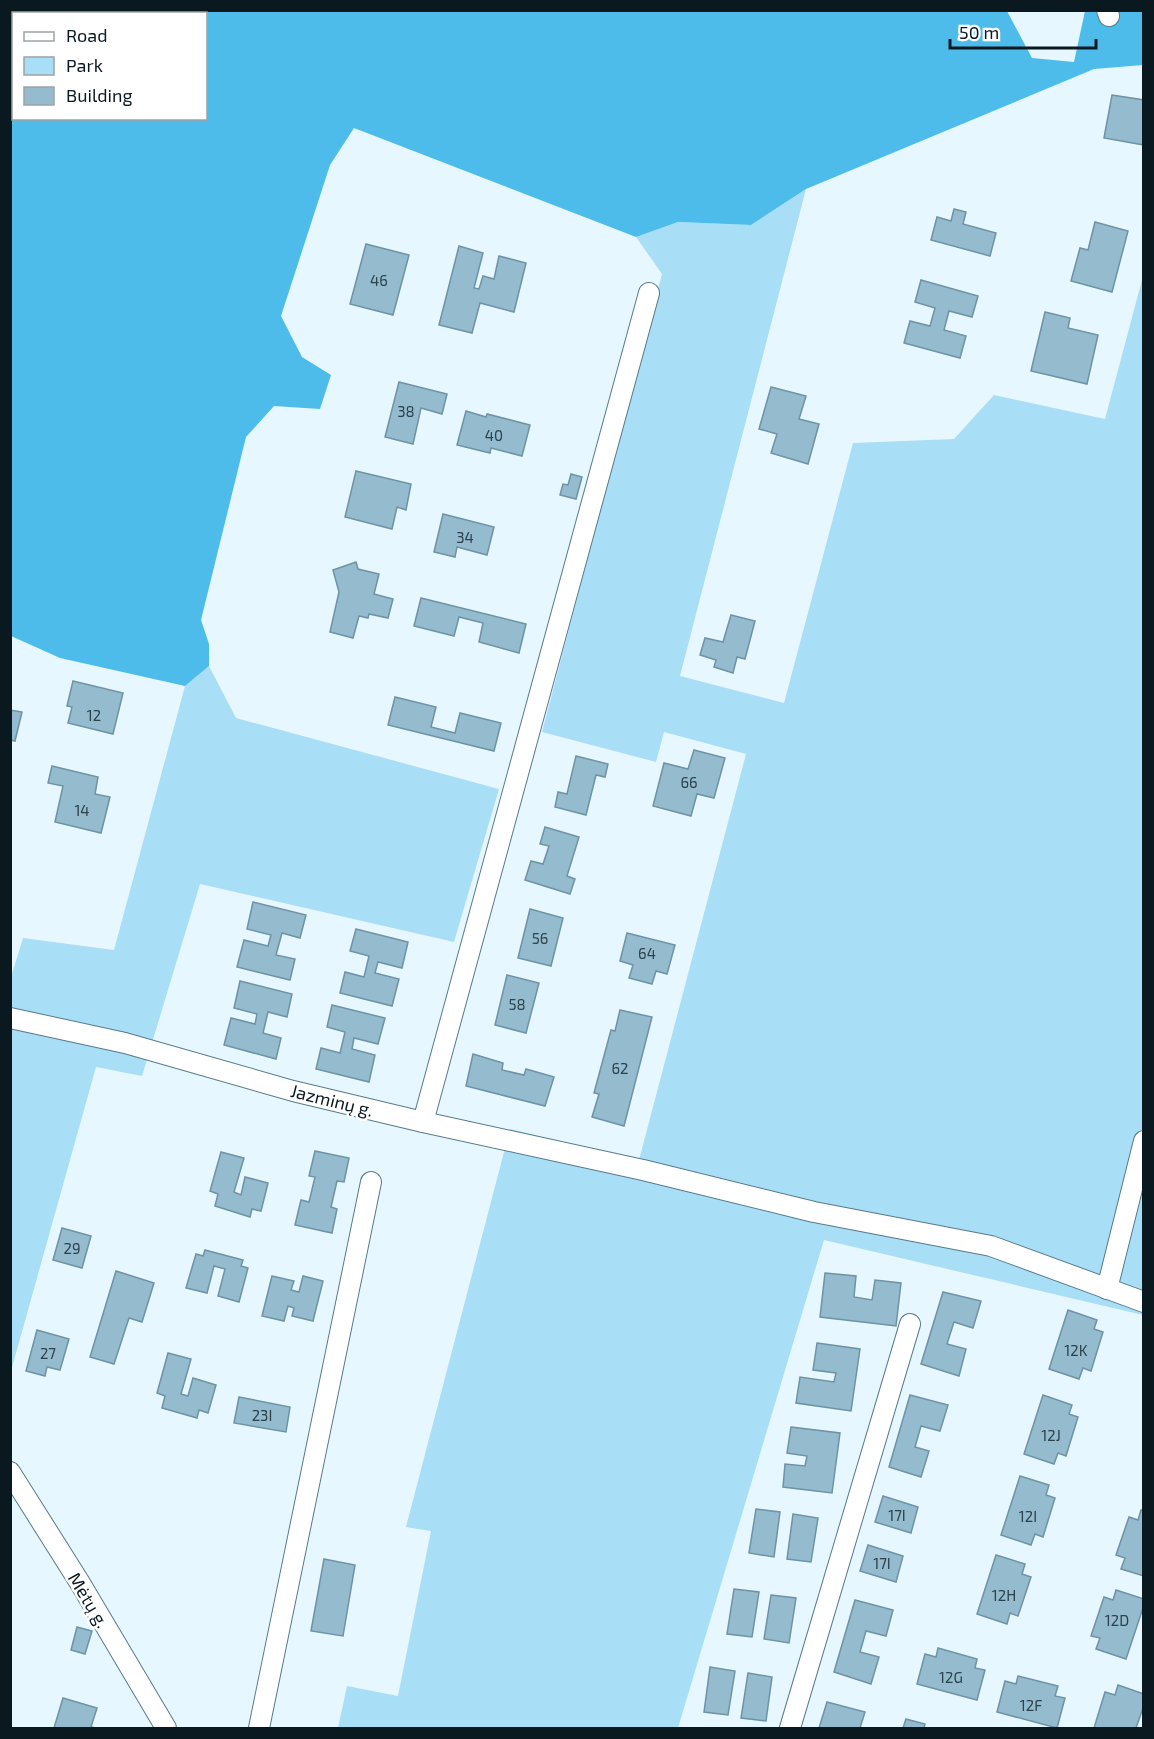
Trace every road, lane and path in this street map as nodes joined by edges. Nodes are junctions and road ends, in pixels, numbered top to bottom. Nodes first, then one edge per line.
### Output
1 (649, 293) dead end
2 (10, 1018) edge
3 (423, 1122) junction
4 (1143, 1141) edge
5 (371, 1182) dead end
6 (1107, 1289) junction
7 (1143, 1302) edge
8 (910, 1324) dead end
9 (10, 1472) edge
10 (166, 1728) edge
11 (259, 1728) edge
12 (790, 1728) edge

1 - 3 street
2 - 3 street, Jazminų g.
3 - 6 street, Jazminų g.
4 - 6 street
5 - 11 street
6 - 7 street, Jazminų g.
8 - 12 street
9 - 10 street, Mėtų g.

